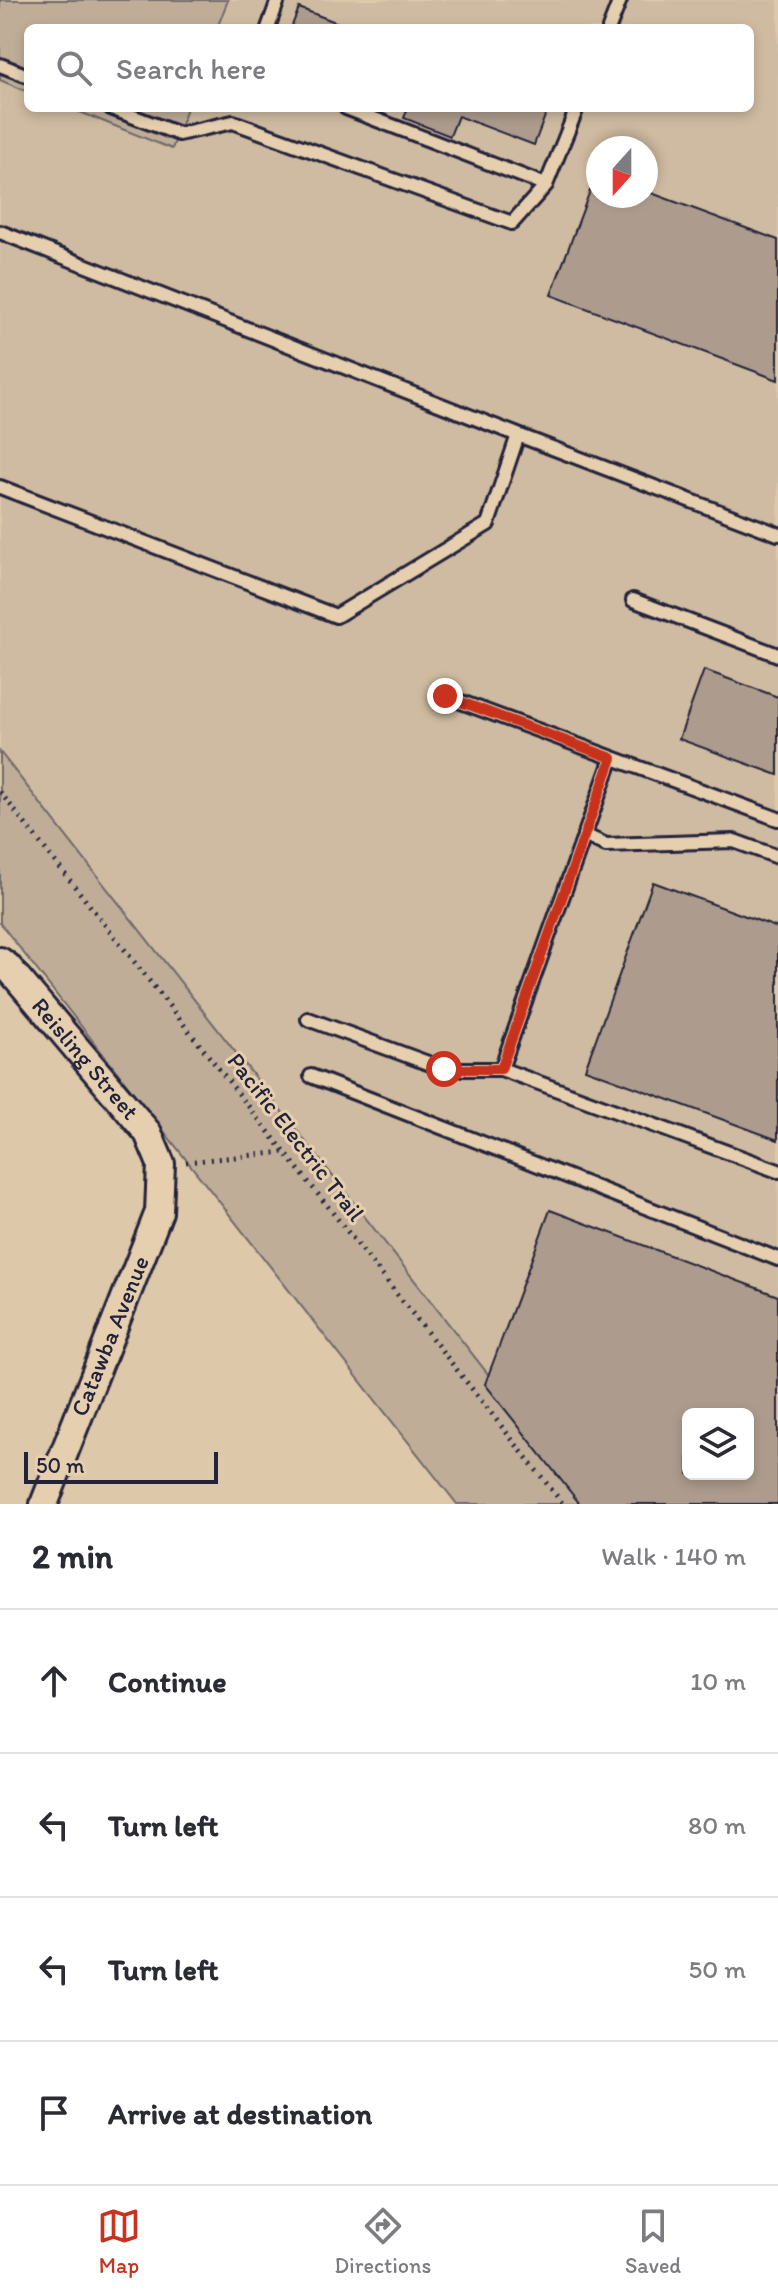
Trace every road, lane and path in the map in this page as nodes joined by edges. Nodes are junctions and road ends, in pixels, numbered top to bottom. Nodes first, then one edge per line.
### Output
1 (278, 0) edge
2 (620, 0) edge
3 (269, 24) edge
4 (611, 24) edge
5 (0, 65) edge
6 (24, 74) edge
7 (121, 112) edge
8 (237, 112) edge
9 (356, 112) edge
10 (575, 112) edge
11 (233, 122) junction
12 (546, 185) junction
13 (0, 232) edge
14 (518, 435) junction
15 (0, 487) edge
16 (778, 534) edge
17 (633, 600) dead end
18 (778, 655) edge
19 (445, 696) dead end
20 (612, 758) junction
21 (0, 792) edge
22 (778, 819) edge
23 (584, 835) junction
24 (778, 857) edge
25 (0, 961) edge
26 (308, 1019) dead end
27 (501, 1069) junction
28 (311, 1076) dead end
29 (284, 1152) junction
30 (161, 1164) junction
31 (778, 1171) edge
32 (778, 1259) edge
33 (44, 1504) edge
34 (563, 1504) edge

1 - 3 lane
2 - 4 lane
5 - 6 lane
7 - 11 lane
8 - 11 lane
9 - 12 lane
10 - 12 lane
11 - 12 lane
13 - 14 lane
14 - 15 lane
14 - 16 lane
17 - 18 lane
19 - 20 lane
20 - 22 lane
20 - 23 lane
21 - 29 path, Pacific Electric Trail
23 - 24 lane
23 - 27 lane
25 - 30 street, Reisling Street
26 - 27 lane
27 - 31 lane
28 - 32 lane
29 - 30 path
29 - 34 path, Pacific Electric Trail
30 - 33 street, Catawba Avenue

